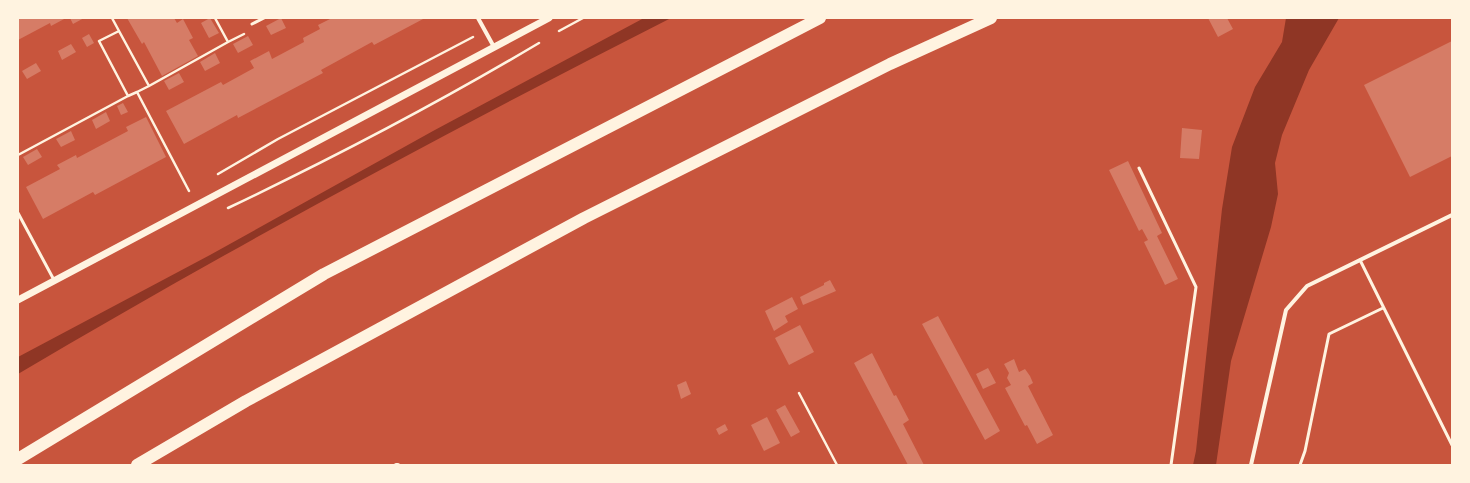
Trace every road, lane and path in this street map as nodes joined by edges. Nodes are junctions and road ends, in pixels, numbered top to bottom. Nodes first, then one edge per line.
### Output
1 (112, 18) edge
2 (215, 18) edge
3 (264, 18) edge
4 (478, 18) edge
5 (549, 18) edge
6 (583, 18) edge
7 (820, 18) edge
8 (991, 18) edge
9 (252, 24) joint
10 (119, 31) junction
11 (485, 31) junction
12 (555, 33) dead end
13 (542, 41) dead end
14 (228, 42) junction
15 (494, 47) junction
16 (149, 86) junction
17 (137, 92) junction
18 (128, 96) junction
19 (18, 155) edge
20 (1139, 168) dead end
21 (217, 175) dead end
22 (184, 193) dead end
23 (227, 208) dead end
24 (18, 213) edge
25 (1452, 214) edge
26 (1360, 260) junction
27 (54, 280) junction
28 (18, 300) edge
29 (1384, 308) junction
30 (799, 393) dead end
31 (1452, 445) edge
32 (18, 459) edge
33 (137, 465) edge
34 (837, 465) edge
35 (1171, 465) edge
36 (1251, 465) edge
37 (1300, 465) edge

1 - 10 path
2 - 14 path
3 - 9 lane
4 - 11 street
5 - 15 street
6 - 12 path
7 - 32 highway
8 - 33 highway
9 - 14 path
10 - 16 path
10 - 18 path
11 - 15 street
11 - 21 path
13 - 23 path
14 - 16 path
15 - 27 street
16 - 17 path
17 - 18 path
17 - 22 path
18 - 19 path
20 - 35 lane
24 - 27 lane
25 - 26 street
26 - 29 lane
26 - 36 street
27 - 28 street
29 - 31 lane
29 - 37 lane
30 - 34 path

